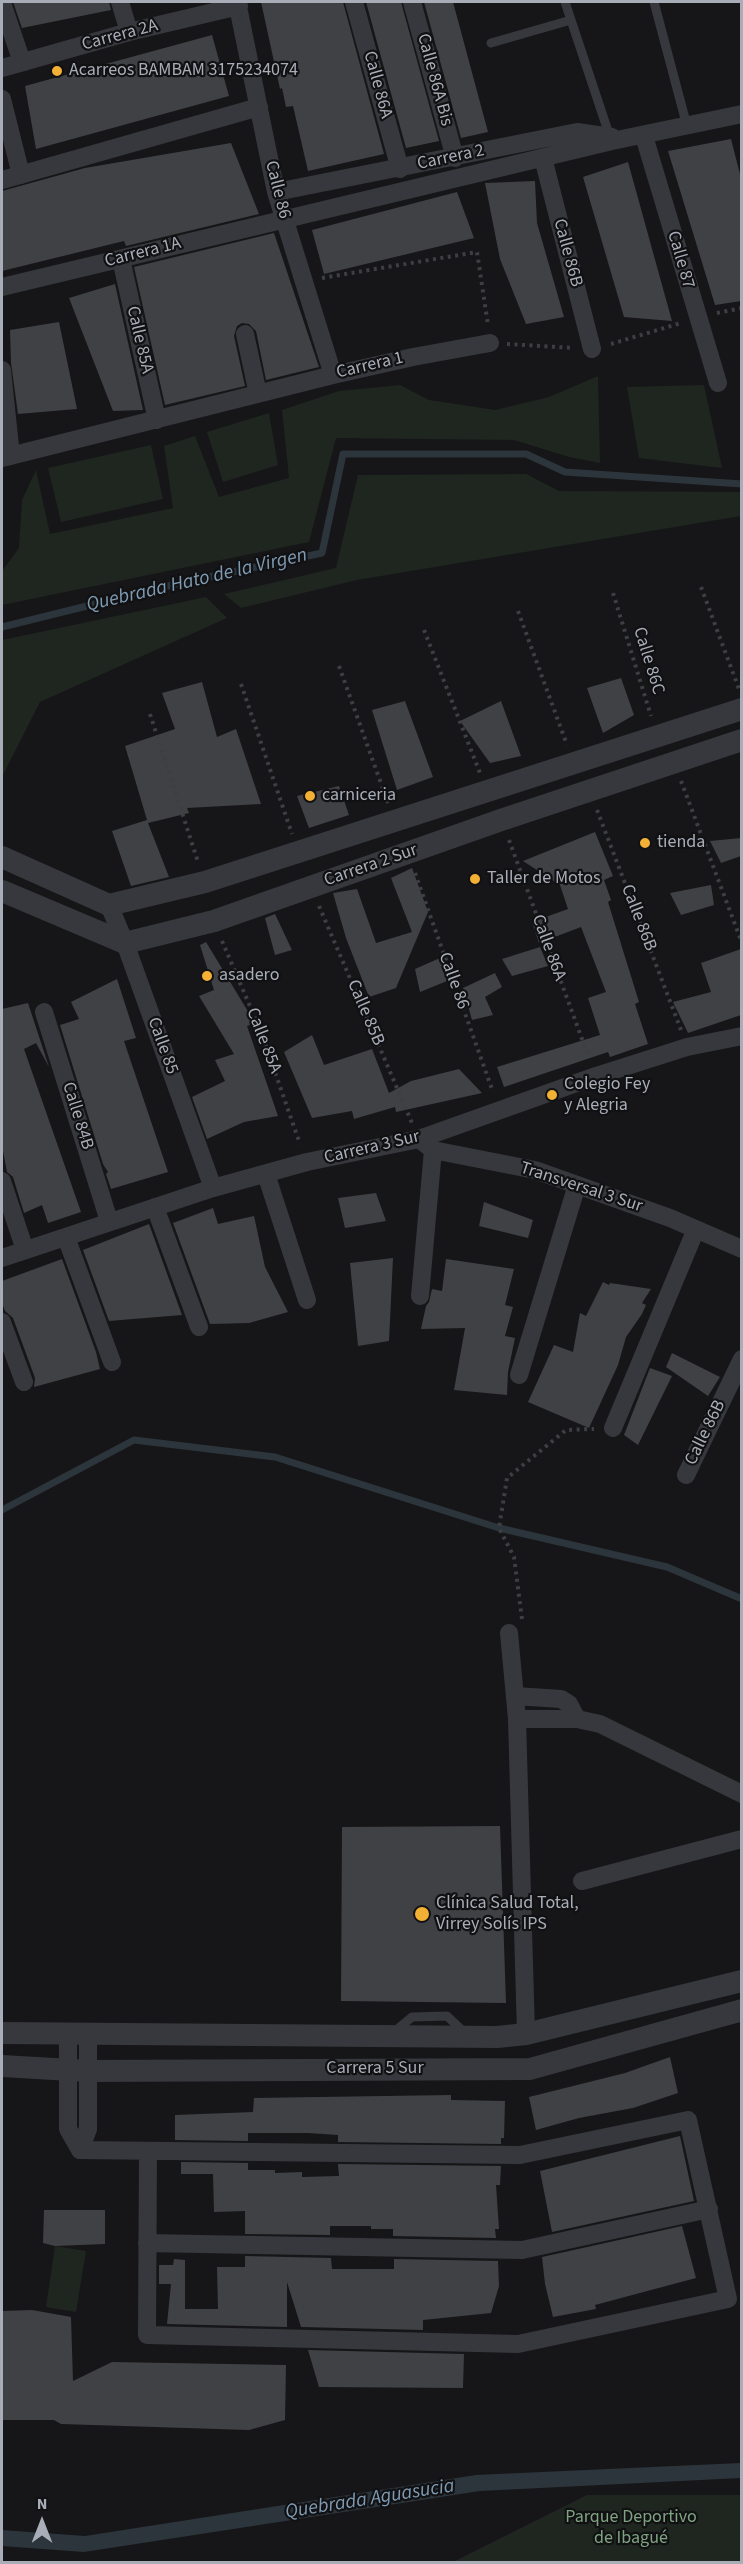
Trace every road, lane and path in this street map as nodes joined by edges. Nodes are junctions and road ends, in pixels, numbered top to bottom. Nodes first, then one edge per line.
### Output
1 (120, 2) edge
2 (354, 2) edge
3 (412, 2) edge
4 (565, 2) edge
5 (654, 2) edge
6 (2, 3) edge
7 (238, 4) edge
8 (571, 20) junction
9 (129, 32) junction
10 (491, 42) dead end
11 (22, 62) junction
12 (2, 69) edge
13 (2, 99) edge
14 (259, 107) junction
15 (741, 114) edge
16 (687, 126) junction
17 (623, 138) junction
18 (455, 158) junction
19 (543, 158) junction
20 (400, 169) junction
21 (21, 175) junction
22 (2, 180) edge
23 (276, 192) junction
24 (283, 218) junction
25 (121, 259) junction
26 (304, 281) junction
27 (2, 287) edge
28 (741, 308) edge
29 (697, 318) junction
30 (245, 334) dead end
31 (490, 343) junction
32 (592, 349) junction
33 (333, 375) junction
34 (2, 382) edge
35 (718, 383) dead end
36 (258, 394) junction
37 (157, 420) junction
38 (6, 457) edge
39 (701, 587) dead end
40 (613, 593) dead end
41 (518, 611) dead end
42 (424, 630) dead end
43 (339, 666) dead end
44 (242, 684) dead end
45 (741, 695) edge
46 (741, 709) edge
47 (150, 714) dead end
48 (657, 737) junction
49 (741, 740) edge
50 (630, 745) junction
51 (573, 763) junction
52 (674, 763) junction
53 (640, 774) junction
54 (589, 789) junction
55 (487, 790) junction
56 (394, 820) junction
57 (501, 820) junction
58 (297, 852) junction
59 (408, 853) junction
60 (2, 857) edge
61 (205, 882) junction
62 (311, 886) junction
63 (2, 891) edge
64 (110, 905) junction
65 (214, 921) junction
66 (125, 943) junction
67 (741, 943) edge
68 (44, 1012) dead end
69 (741, 1036) edge
70 (687, 1047) junction
71 (596, 1076) junction
72 (499, 1110) junction
73 (426, 1144) junction
74 (307, 1162) junction
75 (266, 1174) junction
76 (2, 1181) edge
77 (577, 1185) junction
78 (213, 1188) junction
79 (155, 1207) junction
80 (110, 1221) junction
81 (696, 1229) junction
82 (66, 1236) junction
83 (741, 1249) edge
84 (25, 1250) junction
85 (2, 1258) edge
86 (420, 1296) dead end
87 (307, 1300) dead end
88 (2, 1322) edge
89 (199, 1327) dead end
90 (741, 1359) edge
91 (112, 1362) dead end
92 (519, 1375) dead end
93 (24, 1382) dead end
94 (614, 1428) joint
95 (686, 1475) dead end
96 (516, 1630) joint
97 (515, 1696) junction
98 (517, 1719) junction
99 (577, 1719) junction
100 (741, 1794) edge
101 (741, 1839) edge
102 (582, 1881) dead end
103 (741, 1981) edge
104 (741, 2010) edge
105 (2, 2033) edge
106 (526, 2034) junction
107 (78, 2035) junction
108 (2, 2066) edge
109 (78, 2071) junction
110 (148, 2151) junction
111 (709, 2209) junction
112 (147, 2243) junction

1 - 9 street
2 - 20 street, Calle 86A
3 - 18 street, Calle 86A Bis
4 - 8 lane
5 - 16 lane
6 - 11 street
7 - 9 street, Carrera 2A
7 - 14 street, Calle 86
8 - 10 lane
8 - 17 lane
9 - 11 street, Carrera 2A
11 - 12 street, Carrera 2A
13 - 21 street
14 - 21 street
14 - 23 street, Calle 86
15 - 16 street, Carrera 2
16 - 17 street, Carrera 2
17 - 18 street, Carrera 2
17 - 19 street, Carrera 2
17 - 29 street, Calle 87
18 - 20 street, Carrera 2
19 - 24 street, Carrera 2
19 - 32 street, Calle 86B
20 - 23 street, Carrera 2
21 - 22 street
23 - 24 street, Calle 86
24 - 25 street, Carrera 1A
24 - 26 street, Calle 86
25 - 27 street, Carrera 1A
25 - 37 street, Calle 85A
26 - 31 path
26 - 33 street, Calle 86
28 - 29 path
29 - 32 path
29 - 35 street, Calle 87
30 - 36 street
31 - 32 path
31 - 33 street, Carrera 1
33 - 36 street, Carrera 1
34 - 38 street
36 - 37 street, Carrera 1
37 - 38 street, Carrera 1
39 - 45 path
40 - 48 path, Calle 86C
41 - 51 path
42 - 55 path
43 - 56 path
44 - 58 path
46 - 48 street, Carrera 2 Sur
47 - 61 path
48 - 50 street, Carrera 2 Sur
49 - 52 street, Carrera 2 Sur
50 - 51 street, Carrera 2 Sur
50 - 53 street
51 - 55 street, Carrera 2 Sur
52 - 53 street, Carrera 2 Sur
52 - 67 path
53 - 54 street, Carrera 2 Sur
54 - 57 street, Carrera 2 Sur
54 - 70 path, Calle 86B
55 - 56 street, Carrera 2 Sur
56 - 58 street, Carrera 2 Sur
57 - 59 street, Carrera 2 Sur
57 - 71 path, Calle 86A
58 - 61 street, Carrera 2 Sur
59 - 62 street, Carrera 2 Sur
59 - 72 path, Calle 86
60 - 64 street
61 - 64 street, Carrera 2 Sur
62 - 65 street, Carrera 2 Sur
62 - 73 path, Calle 85B
63 - 66 street
64 - 66 street, Calle 85
65 - 66 street, Carrera 2 Sur
65 - 74 path, Calle 85A
66 - 78 street, Calle 85
68 - 80 street, Calle 84B
69 - 70 street, Carrera 3 Sur
70 - 71 street, Carrera 3 Sur
71 - 72 street, Carrera 3 Sur
72 - 73 street, Carrera 3 Sur
73 - 74 street, Carrera 3 Sur
73 - 77 street, Transversal 3 Sur
73 - 86 street
74 - 75 street, Carrera 3 Sur
75 - 78 street, Carrera 3 Sur
75 - 87 street
76 - 84 street
77 - 81 street, Transversal 3 Sur
77 - 92 street
78 - 79 street, Carrera 3 Sur
79 - 80 street, Carrera 3 Sur
79 - 89 street
80 - 82 street, Carrera 3 Sur
81 - 83 street, Transversal 3 Sur
81 - 94 street
82 - 84 street, Carrera 3 Sur
82 - 91 street
84 - 85 street, Carrera 3 Sur
88 - 93 street
90 - 95 street, Calle 86B
94 - 96 path
96 - 97 street
97 - 98 street
97 - 99 street
98 - 99 street
98 - 106 street
99 - 100 street
101 - 102 street
103 - 106 street, Carrera 5 Sur
104 - 109 street, Carrera 5 Sur
105 - 107 street, Carrera 5 Sur
106 - 107 street, Carrera 5 Sur
107 - 109 street
108 - 109 street, Carrera 5 Sur
109 - 110 street
110 - 111 street
110 - 112 street
111 - 112 street
111 - 112 street

